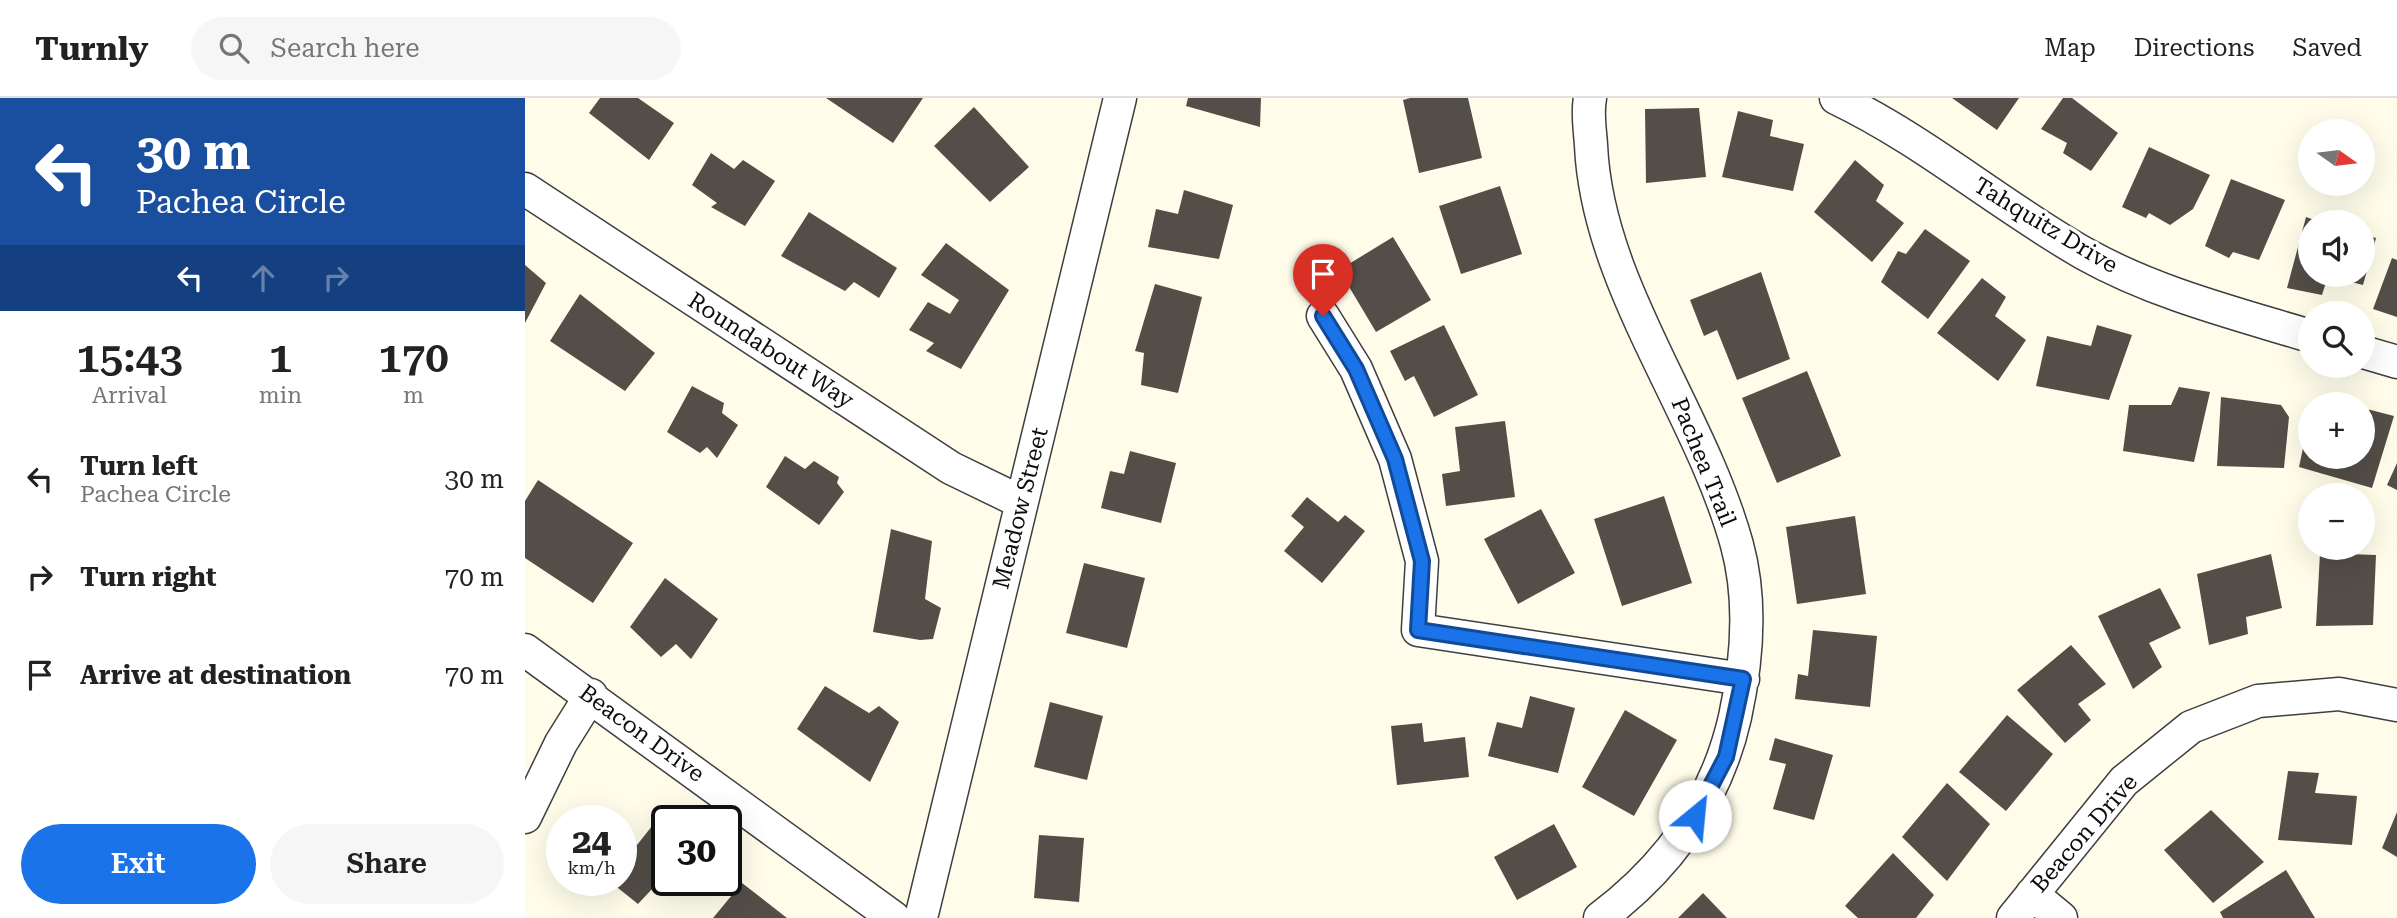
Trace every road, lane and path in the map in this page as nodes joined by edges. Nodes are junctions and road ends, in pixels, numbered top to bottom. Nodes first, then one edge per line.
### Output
1 (1120, 98) edge
2 (1590, 98) edge
3 (1836, 98) edge
4 (525, 189) edge
5 (1323, 316) dead end
6 (2298, 332) edge
7 (2375, 356) edge
8 (2397, 362) edge
9 (1021, 502) junction
10 (525, 650) edge
11 (1743, 679) junction
12 (591, 695) junction
13 (2397, 705) edge
14 (525, 817) edge
15 (2022, 906) edge
16 (894, 918) edge
17 (921, 918) edge
18 (1600, 918) edge
19 (2061, 918) edge

1 - 9 street, Meadow Street
2 - 11 street, Pachea Trail
3 - 6 street, Tahquitz Drive
4 - 9 street, Roundabout Way
5 - 11 street
7 - 8 street
9 - 17 street, Meadow Street
10 - 12 street, Beacon Drive
11 - 18 street, Pachea Trail
12 - 14 street
12 - 16 street, Beacon Drive
13 - 15 street, Beacon Drive
15 - 19 street

